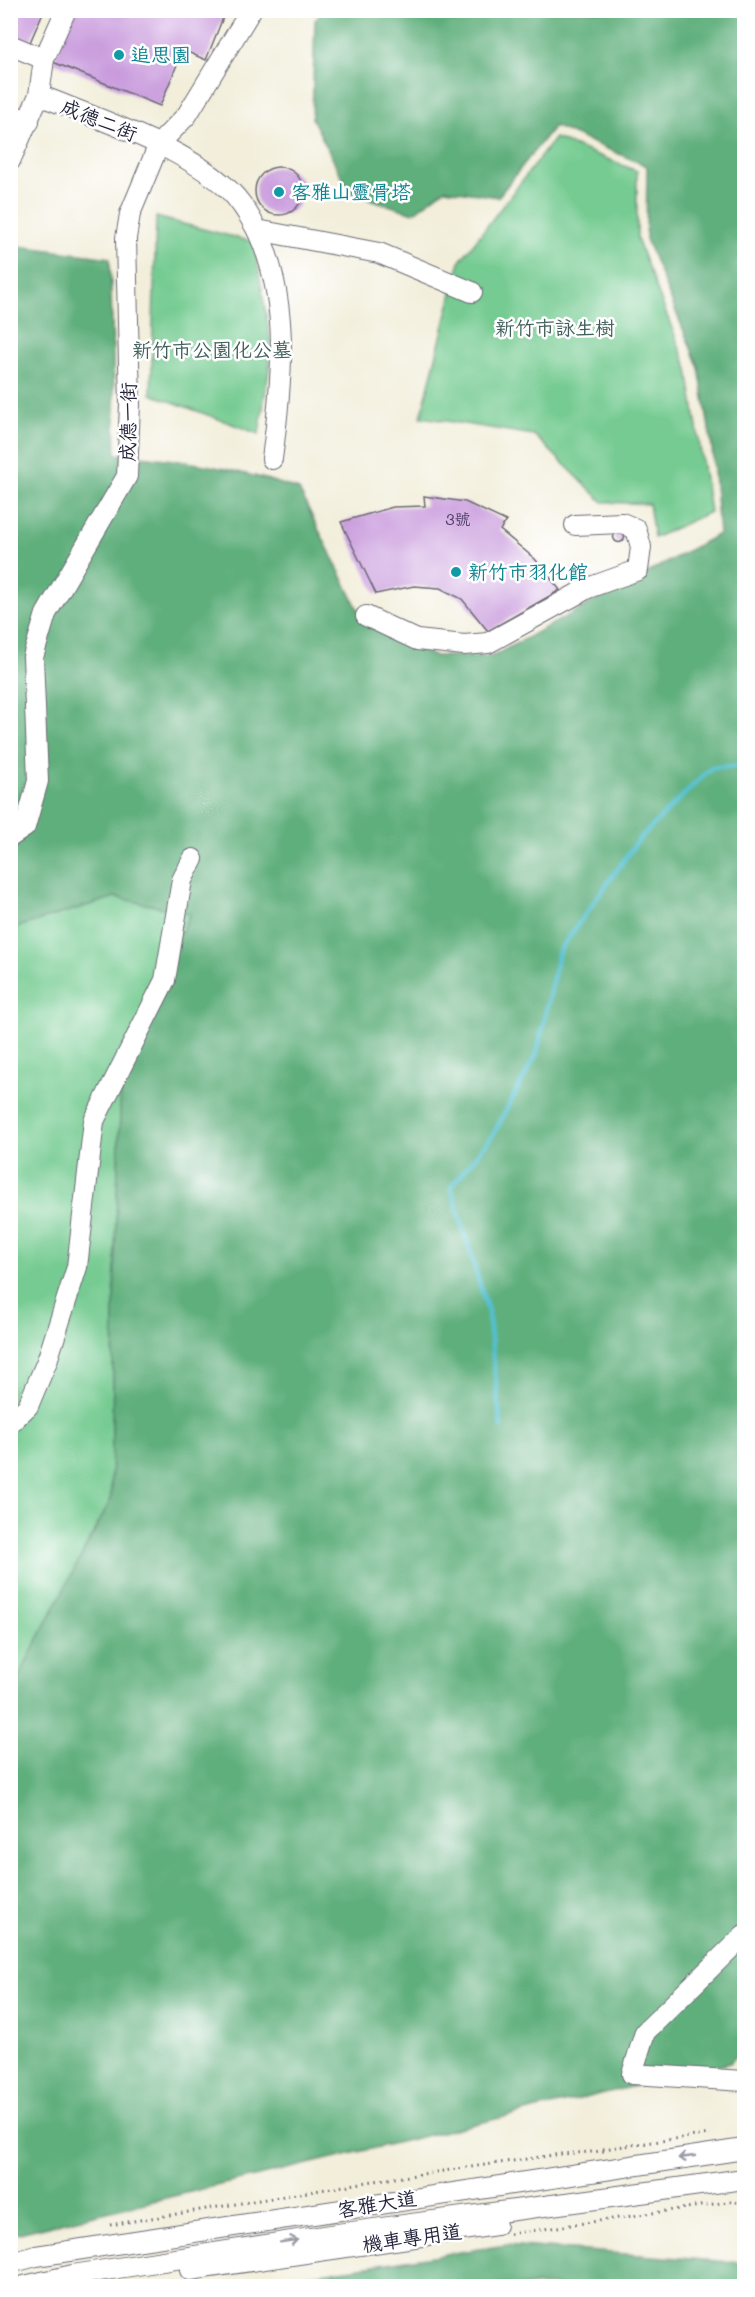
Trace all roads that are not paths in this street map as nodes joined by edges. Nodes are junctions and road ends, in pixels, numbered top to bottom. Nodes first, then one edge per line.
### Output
1 (66, 10) edge
2 (251, 10) edge
3 (10, 45) edge
4 (44, 59) junction
5 (39, 95) junction
6 (10, 114) edge
7 (29, 122) junction
8 (159, 144) junction
9 (10, 161) edge
10 (257, 230) junction
11 (472, 292) dead end
12 (272, 459) dead end
13 (575, 525) dead end
14 (366, 616) dead end
15 (10, 837) edge
16 (193, 859) dead end
17 (10, 1423) edge
18 (744, 1935) edge
19 (744, 2081) edge
20 (744, 2149) edge
21 (658, 2161) junction
22 (744, 2179) edge
23 (744, 2191) edge
24 (10, 2256) edge
25 (10, 2263) edge
26 (24, 2286) edge
27 (80, 2286) edge

1 - 4 street, 成德二街
2 - 8 street, 成德一街
3 - 4 street
4 - 5 street, 成德二街
5 - 7 street, 成德二街
5 - 8 street, 成德二街
6 - 7 street
7 - 9 street, 成德二街
8 - 10 street, 成德二街
8 - 15 street, 成德一街
10 - 11 street
10 - 12 street, 成德二街
13 - 14 street
16 - 17 street
18 - 19 street
20 -> 21 street, 客雅大道
21 - 24 street
21 - 25 street, 客雅大道
26 -> 22 street, 客雅大道
23 - 27 street, 機車專用道

